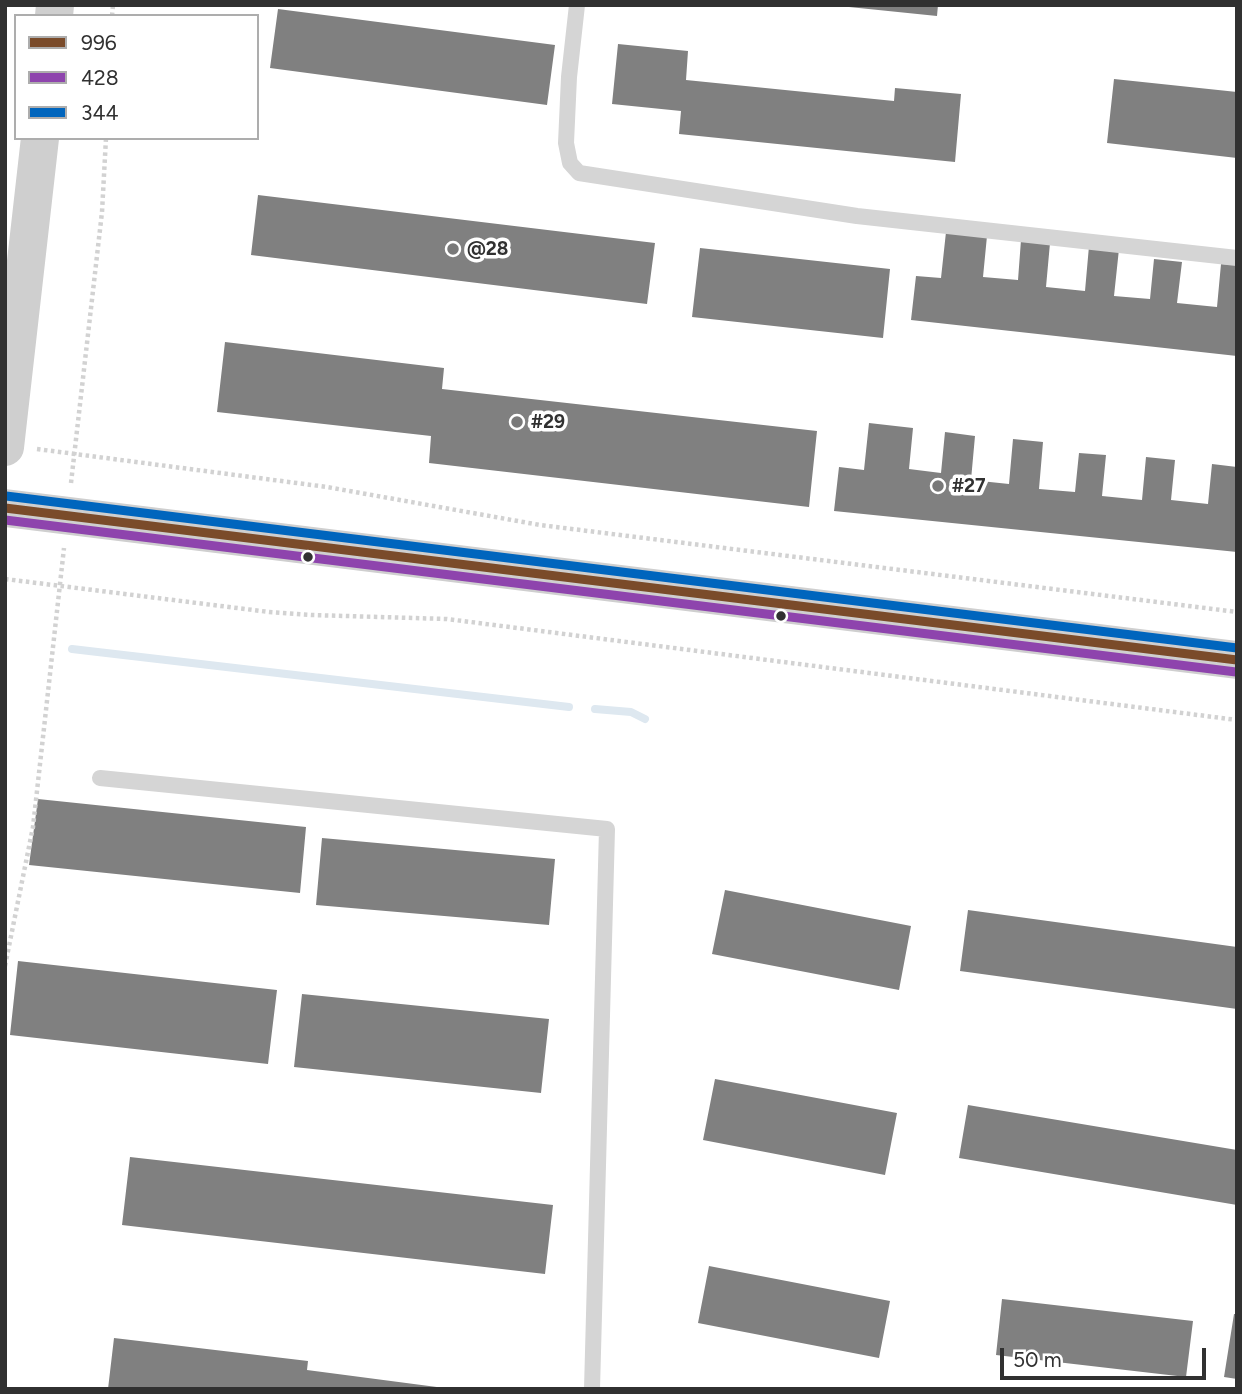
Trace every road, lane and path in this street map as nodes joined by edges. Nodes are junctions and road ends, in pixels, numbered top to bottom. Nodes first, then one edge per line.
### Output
1 (577, 5) edge
2 (40, 140) edge
3 (106, 140) edge
4 (1237, 258) edge
5 (79, 419) dead end
6 (5, 446) edge
7 (5, 508) edge
8 (5, 579) edge
9 (1237, 612) edge
10 (56, 624) dead end
11 (1237, 660) edge
12 (1237, 720) edge
13 (100, 778) dead end
14 (5, 966) edge
15 (592, 1389) edge

1 - 4 lane
2 - 6 street
3 - 5 path
6 - 9 path
7 - 11 street
8 - 12 path
10 - 14 path
13 - 15 lane

